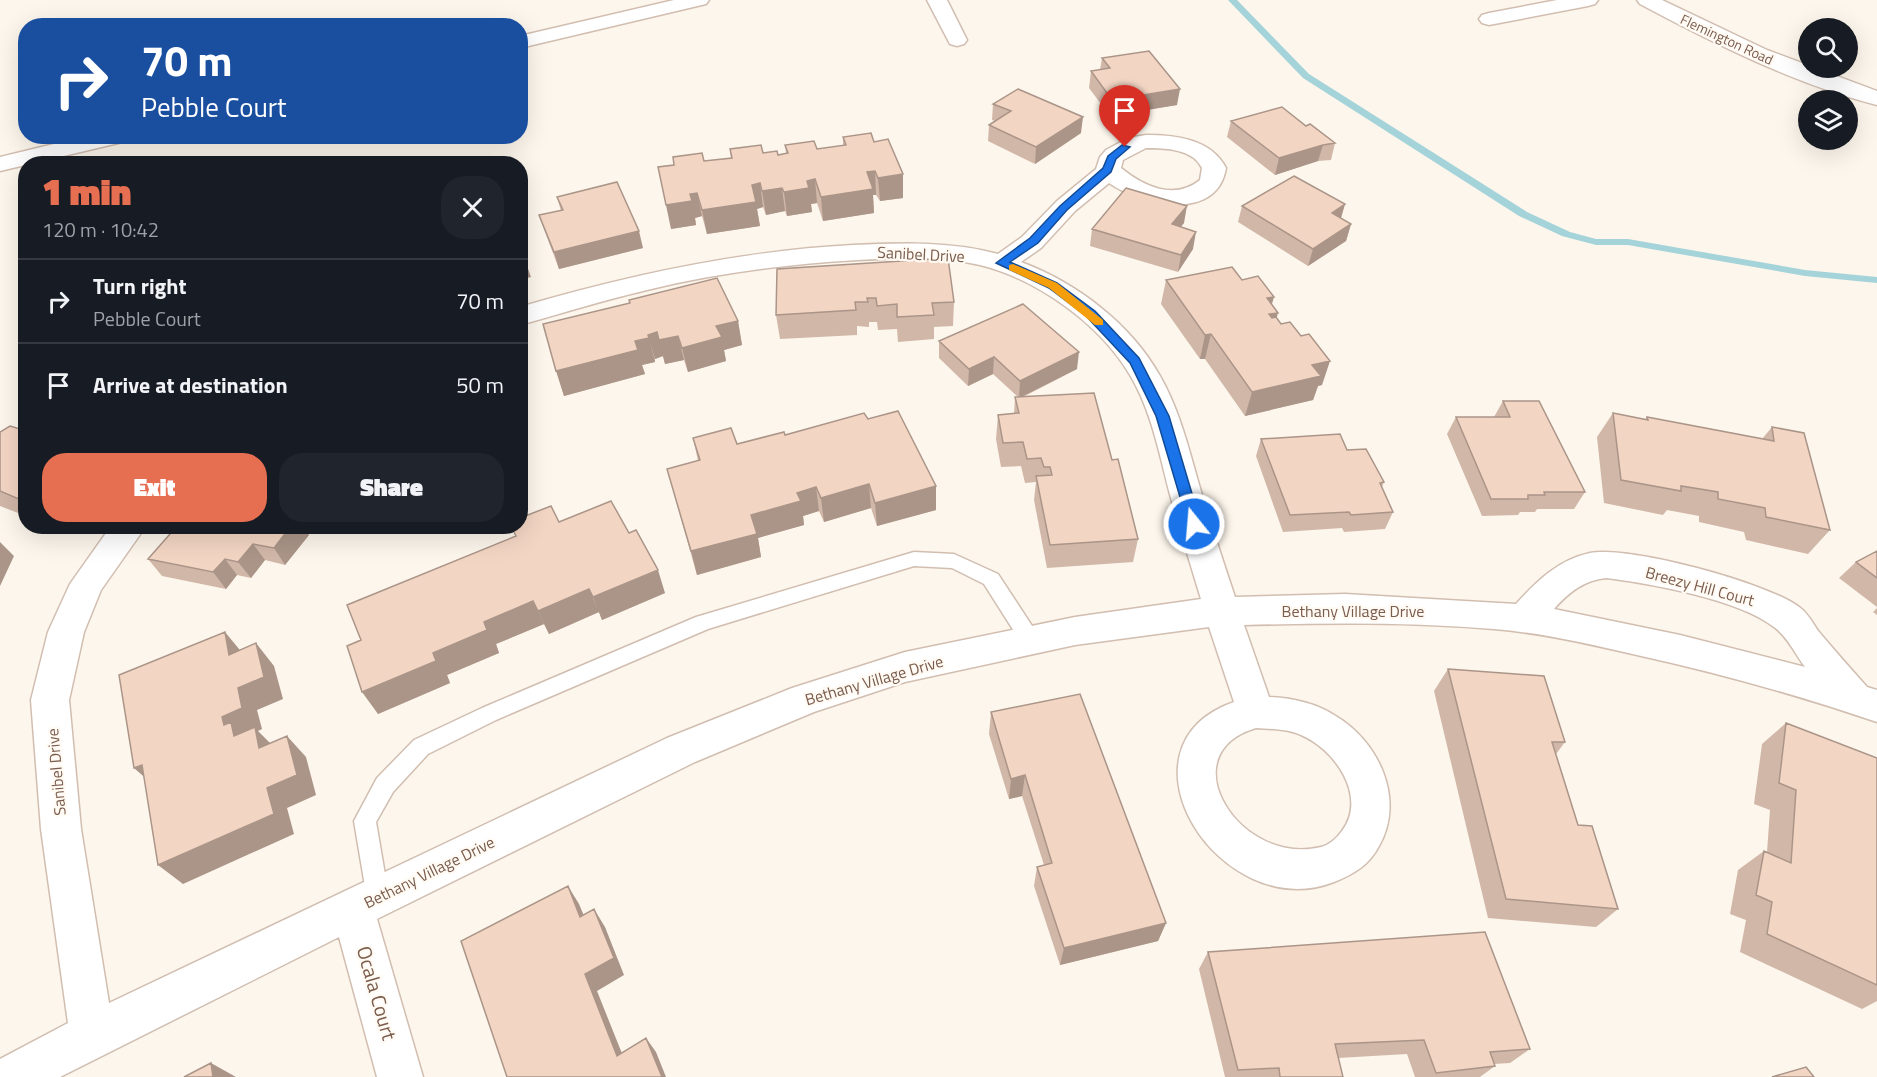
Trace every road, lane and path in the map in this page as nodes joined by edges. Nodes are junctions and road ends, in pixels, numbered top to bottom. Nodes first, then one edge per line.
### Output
1 (699, 0) edge
2 (937, 0) edge
3 (1588, 0) edge
4 (1647, 0) edge
5 (1489, 19) dead end
6 (528, 40) edge
7 (957, 40) dead end
8 (1877, 98) edge
9 (85, 144) edge
10 (34, 156) edge
11 (18, 160) edge
12 (0, 164) edge
13 (1108, 170) dead end
14 (1002, 263) junction
15 (528, 314) edge
16 (124, 534) edge
17 (1221, 612) junction
18 (1524, 619) junction
19 (1031, 641) junction
20 (1865, 702) edge
21 (1256, 712) junction
22 (365, 904) junction
23 (92, 1035) junction
24 (13, 1077) edge
25 (400, 1077) edge

1 - 6 street
2 - 7 street
3 - 5 street
4 - 8 street, Flemington Road
9 - 10 street
11 - 12 street
13 - 14 street
14 - 15 street, Sanibel Drive
14 - 17 street, Sanibel Drive
16 - 23 street, Sanibel Drive
17 - 18 street, Bethany Village Drive
17 - 19 street, Bethany Village Drive
17 - 21 street, Sanibel Drive
18 - 20 street, Bethany Village Drive
18 - 20 street, Breezy Hill Court
19 - 22 street, Bethany Village Drive
19 - 22 lane
21 - 21 street
22 - 23 street, Bethany Village Drive
22 - 25 street, Ocala Court
23 - 24 street, Bethany Village Drive

